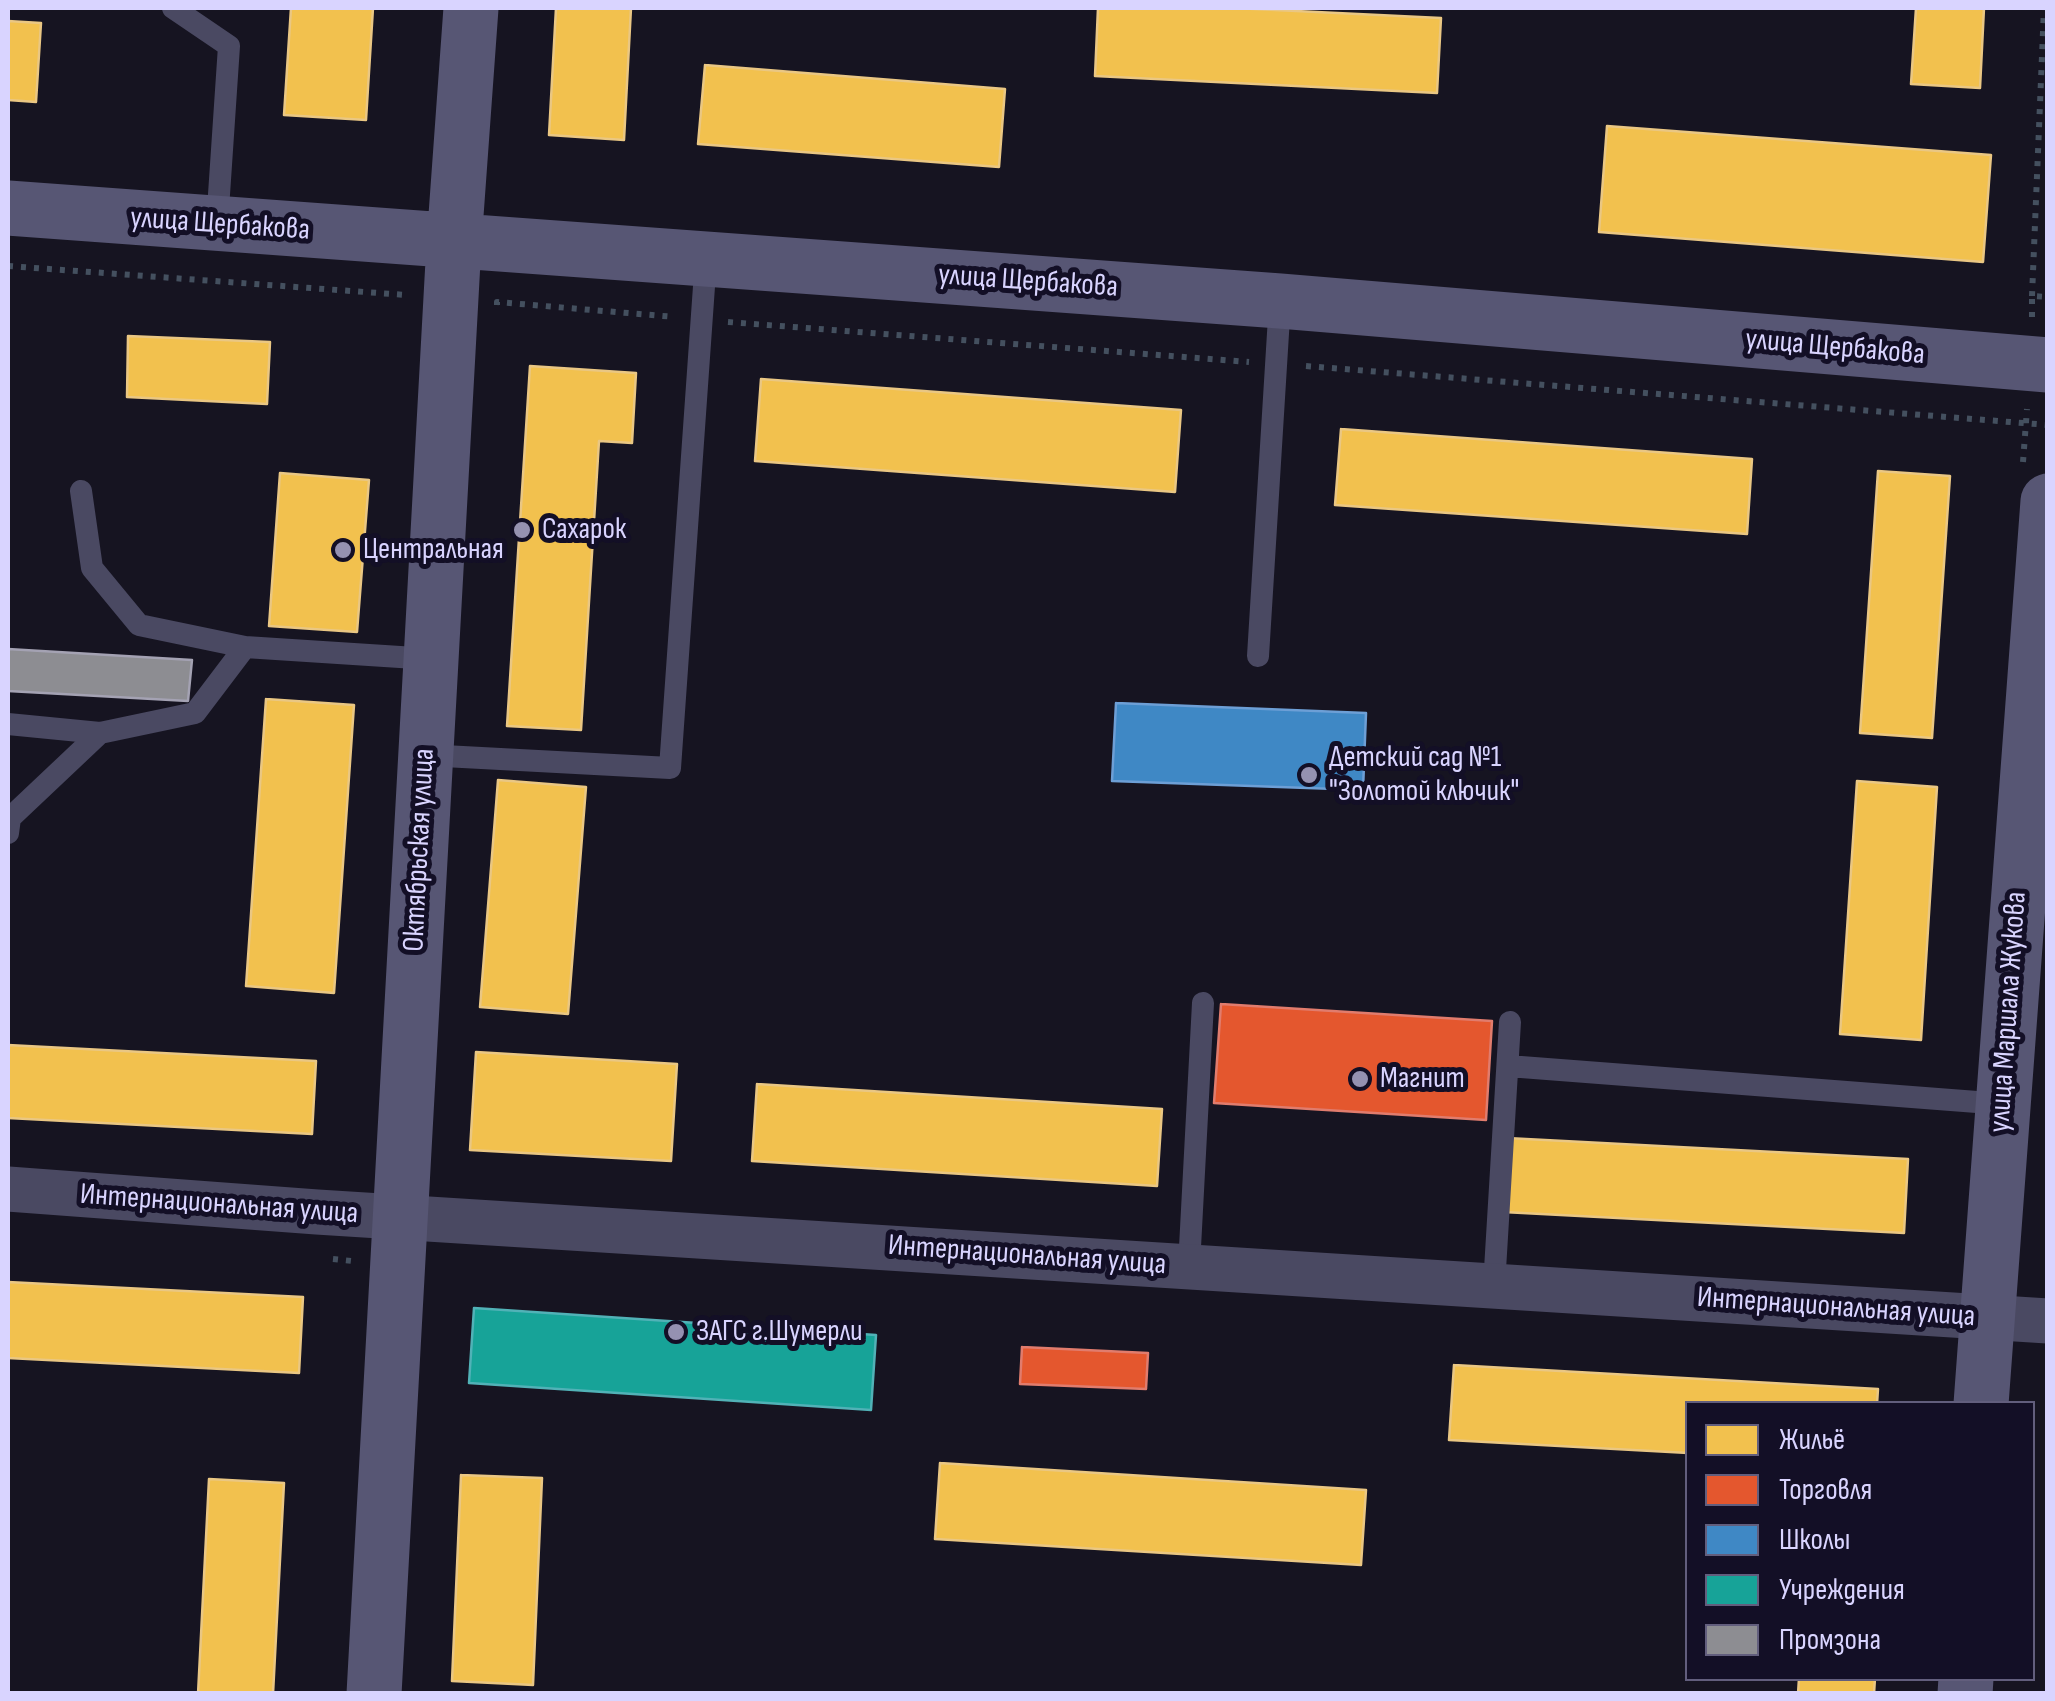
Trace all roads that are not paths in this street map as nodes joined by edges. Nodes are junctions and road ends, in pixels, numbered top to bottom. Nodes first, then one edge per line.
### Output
1 (173, 8) edge
2 (471, 8) edge
3 (8, 208) edge
4 (216, 224) junction
5 (454, 243) junction
6 (706, 258) junction
7 (1280, 301) junction
8 (2048, 365) edge
9 (82, 491) dead end
10 (2048, 501) edge
11 (246, 647) junction
12 (1258, 656) dead end
13 (430, 659) junction
14 (8, 724) edge
15 (100, 733) junction
16 (425, 756) junction
17 (8, 833) edge
18 (1203, 1003) dead end
19 (1510, 1022) dead end
20 (1508, 1066) junction
21 (2003, 1104) junction
22 (8, 1190) edge
23 (400, 1217) junction
24 (1190, 1266) junction
25 (1494, 1286) junction
26 (1985, 1317) junction
27 (2048, 1321) edge
28 (1980, 1401) edge
29 (374, 1694) edge

1 - 4 lane
2 - 5 main road, Октябрьская улица
3 - 4 main road, улица Щербакова
4 - 5 main road, улица Щербакова
5 - 6 main road, улица Щербакова
5 - 13 main road, Октябрьская улица
6 - 7 main road, улица Щербакова
6 - 16 lane
7 - 8 main road, улица Щербакова
7 - 12 lane
9 - 11 lane
10 - 21 main road, улица Маршала Жукова
11 - 13 lane
11 - 15 lane
13 - 16 main road, Октябрьская улица
14 - 15 lane
15 - 17 lane
16 - 23 main road, Октябрьская улица
18 - 24 lane
19 - 20 lane
20 - 21 lane
20 - 25 lane
21 - 26 main road, улица Маршала Жукова
22 - 23 street, Интернациональная улица
23 - 24 street, Интернациональная улица
23 - 29 main road, Октябрьская улица
24 - 25 street, Интернациональная улица
25 - 26 street, Интернациональная улица
26 - 27 street, Интернациональная улица
26 - 28 main road, улица Маршала Жукова

